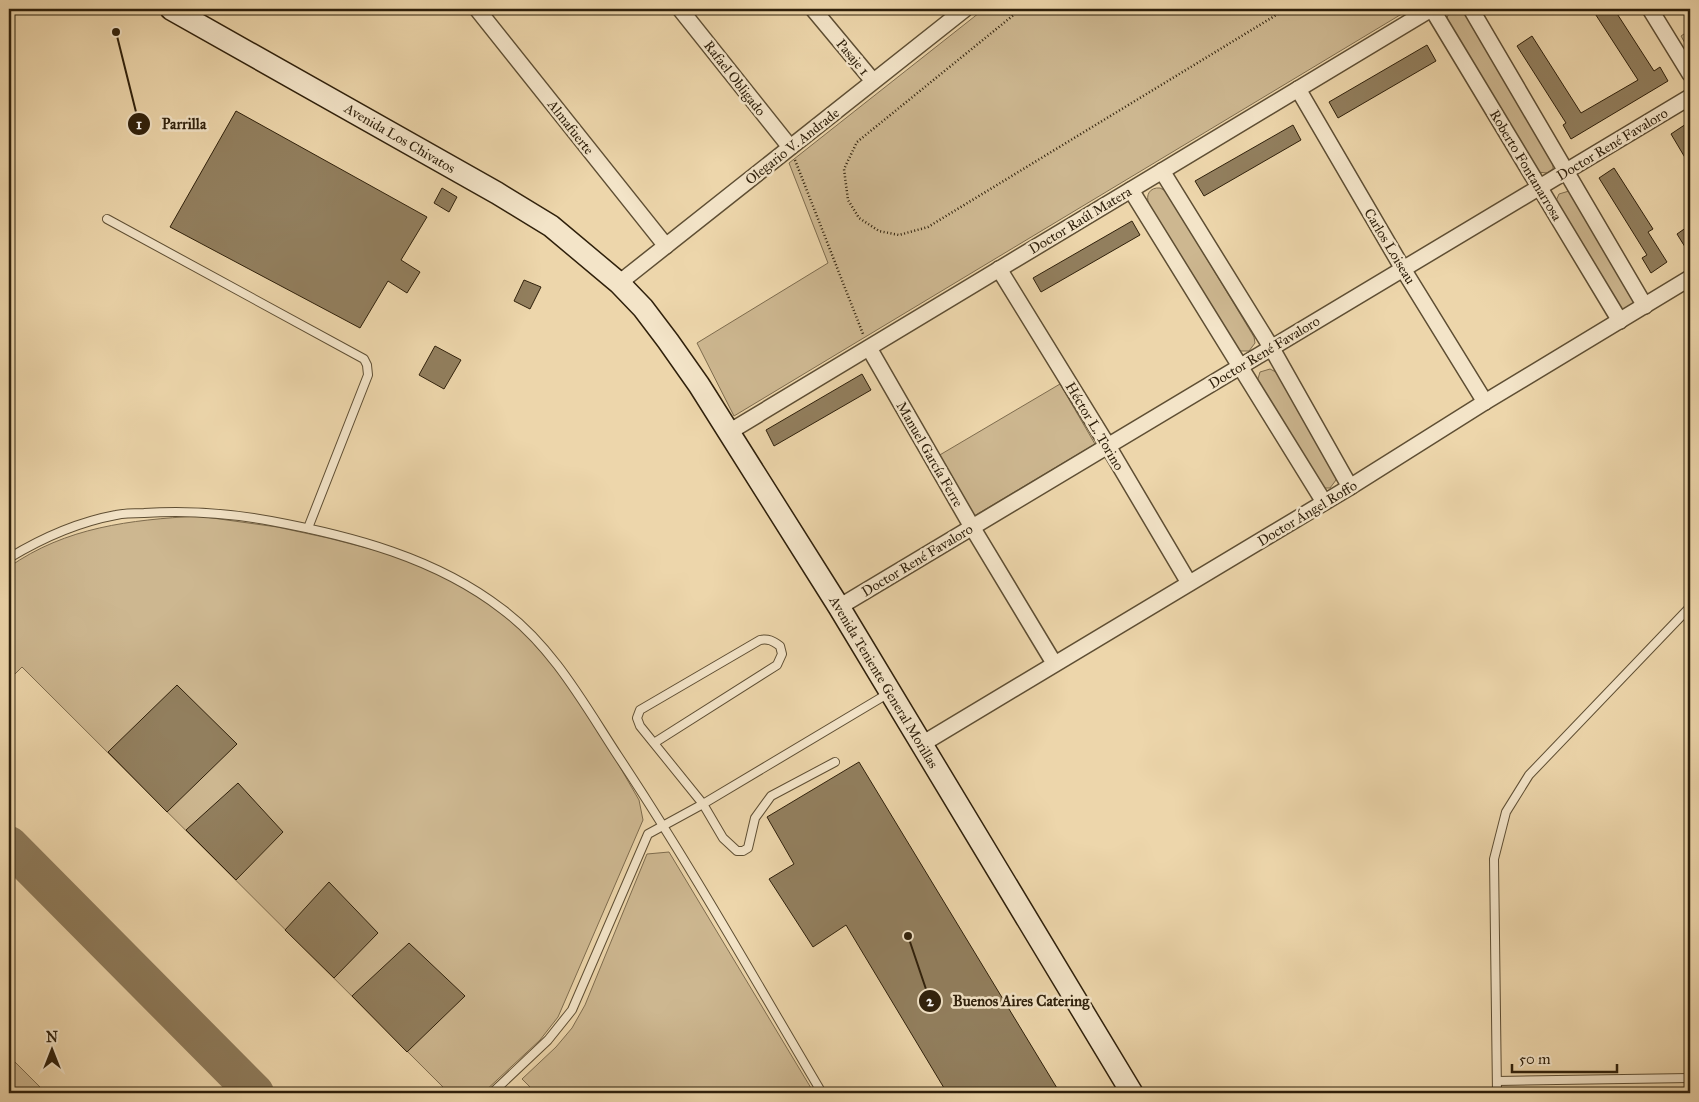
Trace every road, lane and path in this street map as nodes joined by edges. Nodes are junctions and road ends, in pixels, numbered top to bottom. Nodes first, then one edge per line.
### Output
1 (171, 9) edge
2 (477, 9) edge
3 (680, 9) edge
4 (813, 9) edge
5 (1021, 9) edge
6 (1286, 9) edge
7 (1431, 9) edge
8 (1471, 9) edge
9 (1650, 9) edge
10 (956, 11) edge
11 (1690, 74) edge
12 (873, 81) junction
13 (1298, 89) junction
14 (1690, 97) edge
15 (790, 147) junction
16 (1162, 171) junction
17 (1566, 171) junction
18 (1540, 187) junction
19 (1131, 190) junction
20 (107, 219) dead end
21 (666, 246) junction
22 (999, 269) junction
23 (1403, 269) junction
24 (1690, 278) edge
25 (619, 283) junction
26 (1645, 306) junction
27 (1620, 321) junction
28 (1272, 347) junction
29 (868, 348) junction
30 (1240, 366) junction
31 (1485, 402) junction
32 (729, 432) junction
33 (1108, 446) junction
34 (1350, 487) junction
35 (1324, 502) junction
36 (972, 527) junction
37 (308, 528) junction
38 (9, 558) edge
39 (1190, 583) junction
40 (838, 607) junction
41 (1690, 607) edge
42 (1054, 664) junction
43 (890, 692) junction
44 (654, 743) junction
45 (922, 744) junction
46 (835, 762) dead end
47 (703, 804) junction
48 (664, 824) junction
49 (1690, 1078) edge
50 (1497, 1081) junction
51 (492, 1093) edge
52 (822, 1093) edge
53 (1132, 1093) edge
54 (1497, 1093) edge

1 - 25 main road, Avenida Los Chivatos
2 - 21 street, Almafuerte
3 - 15 street, Rafael Obligado
4 - 12 street, Pasaje 1
5 - 6 path
7 - 13 street, Doctor Raúl Matera
7 - 18 street, Roberto Fontanarrosa
8 - 17 street
9 - 11 street
10 - 12 street, Olegario V. Andrade
12 - 15 street, Olegario V. Andrade
13 - 16 street, Doctor Raúl Matera
13 - 23 street, Carlos Loiseau
14 - 17 street, Doctor René Favaloro
15 - 21 street, Olegario V. Andrade
15 - 29 path
16 - 19 street, Doctor Raúl Matera
16 - 28 street
17 - 18 street, Doctor René Favaloro
17 - 26 street
18 - 23 street, Doctor René Favaloro
18 - 27 street, Roberto Fontanarrosa
19 - 22 street, Doctor Raúl Matera
19 - 30 street
20 - 37 lane
21 - 25 street, Olegario V. Andrade
22 - 29 street, Doctor Raúl Matera
22 - 33 street, Héctor L. Torino
23 - 28 street, Doctor René Favaloro
23 - 31 street, Carlos Loiseau
24 - 26 street, Doctor Ángel Roffo
25 - 32 main road, Avenida Teniente General Morillas
26 - 27 street, Doctor Ángel Roffo
27 - 31 street, Doctor Ángel Roffo
28 - 30 street, Doctor René Favaloro
28 - 34 street
29 - 32 street, Doctor Raúl Matera
29 - 36 street, Manuel García Ferre
30 - 33 street, Doctor René Favaloro
30 - 35 street
31 - 34 street, Doctor Ángel Roffo
32 - 40 main road, Avenida Teniente General Morillas
33 - 36 street, Doctor René Favaloro
33 - 39 street, Héctor L. Torino
34 - 35 street, Doctor Ángel Roffo
35 - 39 street, Doctor Ángel Roffo
36 - 40 street, Doctor René Favaloro
36 - 42 street, Manuel García Ferre
37 - 38 lane
37 - 48 lane
39 - 42 street, Doctor Ángel Roffo
40 - 43 main road, Avenida Teniente General Morillas
41 - 50 lane
42 - 45 street, Doctor Ángel Roffo
43 - 45 main road, Avenida Teniente General Morillas
43 - 47 lane
44 - 44 lane
44 - 47 lane
45 - 53 main road, Avenida Teniente General Morillas
46 - 47 lane
47 - 48 lane
48 - 51 lane
48 - 52 lane
49 - 50 lane
50 - 54 lane

